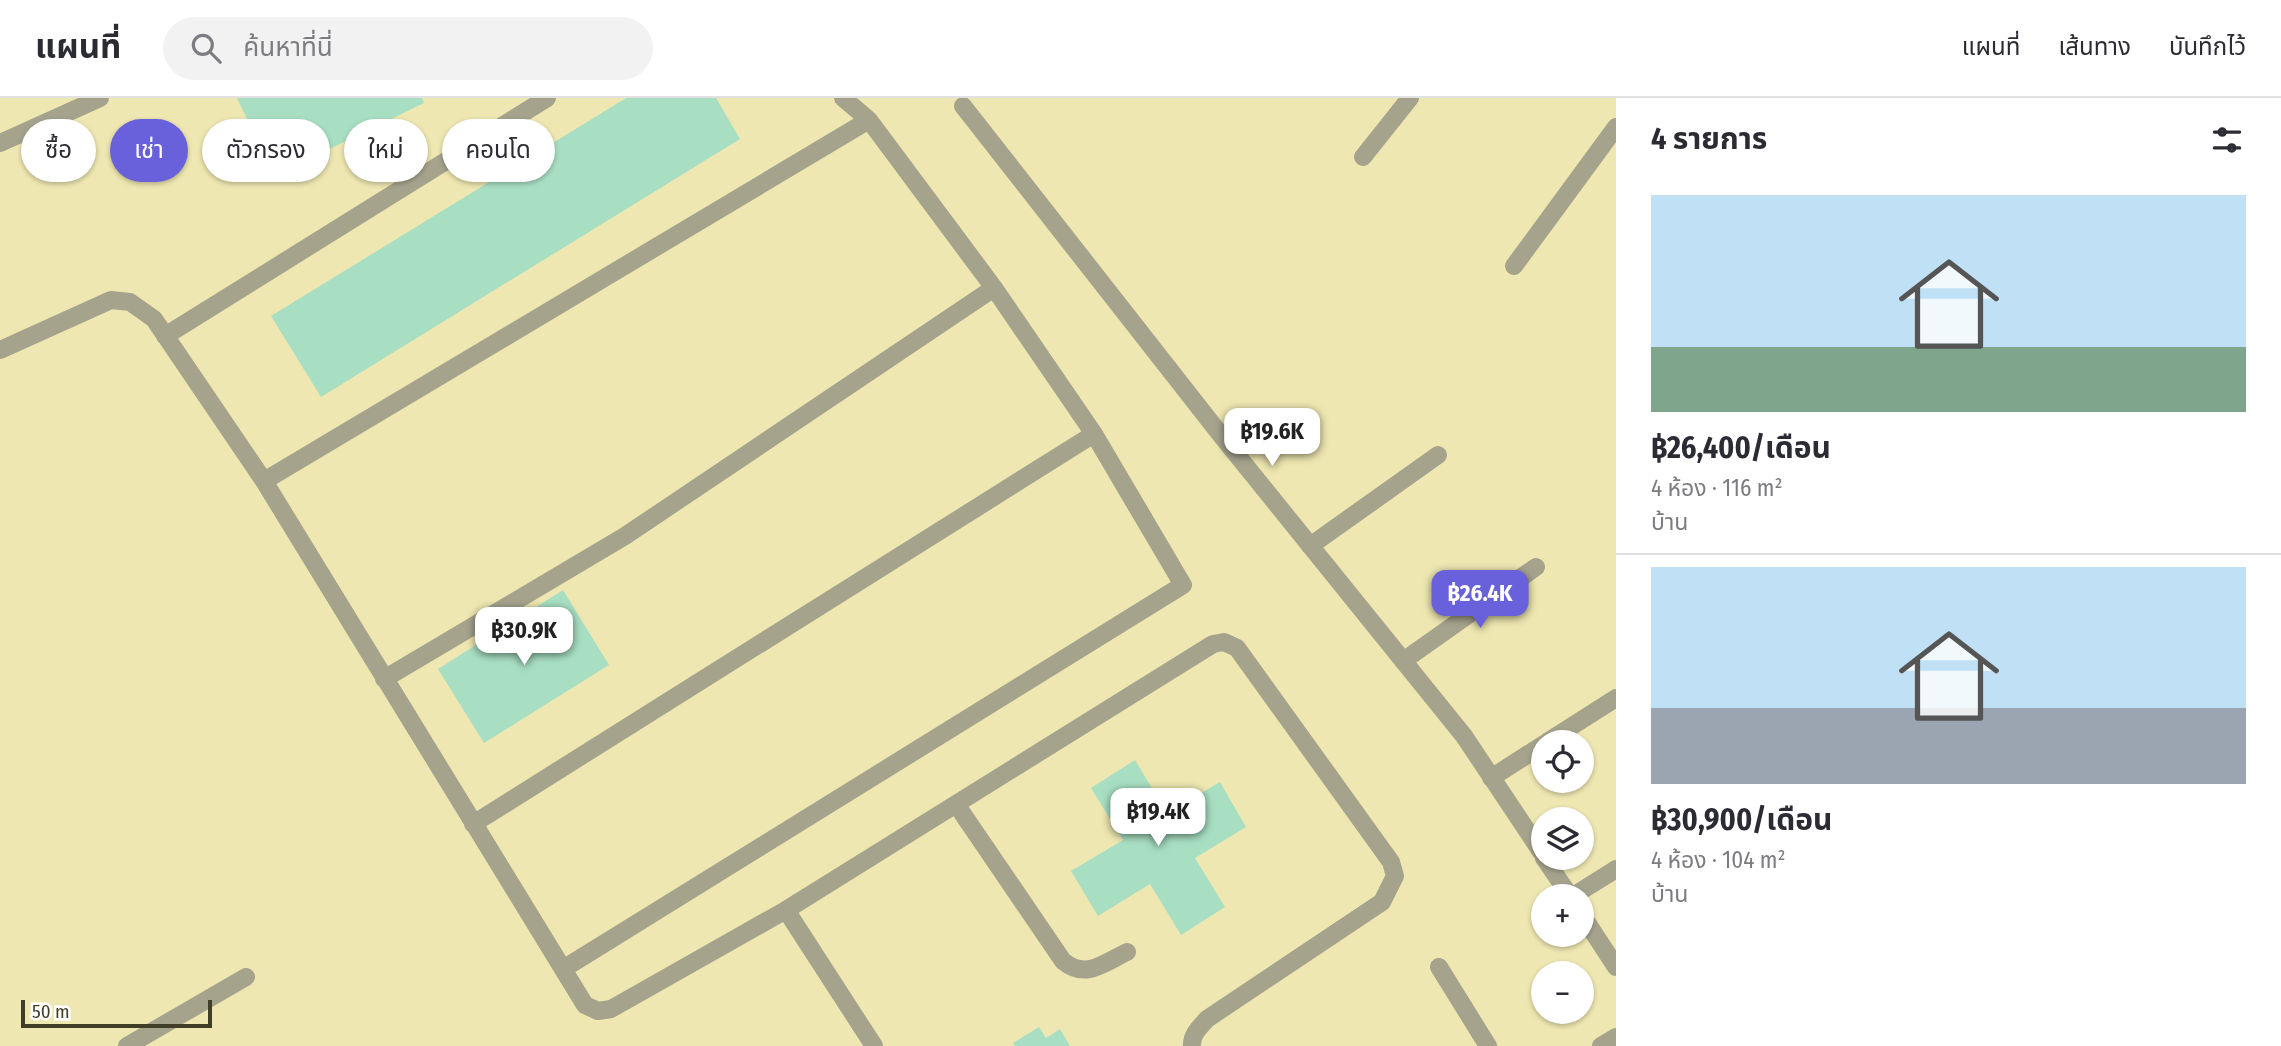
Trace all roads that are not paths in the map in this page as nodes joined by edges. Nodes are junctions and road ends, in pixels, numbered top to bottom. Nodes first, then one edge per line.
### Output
1 (100, 98) edge
2 (547, 98) edge
3 (843, 98) edge
4 (1410, 98) edge
5 (963, 107) dead end
6 (869, 120) junction
7 (1616, 127) edge
8 (0, 143) edge
9 (1363, 157) dead end
10 (1514, 266) dead end
11 (995, 288) junction
12 (165, 336) junction
13 (0, 349) edge
14 (1094, 434) junction
15 (1438, 455) dead end
16 (264, 481) junction
17 (1310, 546) junction
18 (1535, 567) dead end
19 (1403, 661) junction
20 (384, 679) junction
21 (1616, 698) edge
22 (1566, 730) edge
23 (1531, 752) edge
24 (1491, 778) junction
25 (956, 804) junction
26 (473, 824) junction
27 (1531, 838) edge
28 (1616, 869) edge
29 (1591, 884) edge
30 (786, 910) junction
31 (1594, 933) edge
32 (1127, 952) dead end
33 (1438, 967) dead end
34 (1616, 967) edge
35 (563, 970) junction
36 (246, 977) dead end
37 (1616, 1037) edge
38 (127, 1046) edge
39 (874, 1046) edge
40 (1192, 1046) edge
41 (1488, 1046) edge
42 (1601, 1046) edge

1 - 8 street
2 - 12 street
3 - 6 street
4 - 9 street
5 - 17 street
6 - 11 street
6 - 16 street
7 - 10 street
11 - 14 street
11 - 20 street
12 - 13 street
12 - 16 street
14 - 26 street
14 - 35 street
15 - 17 street
16 - 20 street
17 - 19 street
18 - 19 street
19 - 24 street
20 - 26 street
21 - 22 street
23 - 24 street
24 - 27 street
25 - 30 street
25 - 32 street
25 - 40 street
26 - 35 street
28 - 29 street
30 - 35 street
30 - 39 street
31 - 34 street
33 - 41 street
36 - 38 street
37 - 42 street

